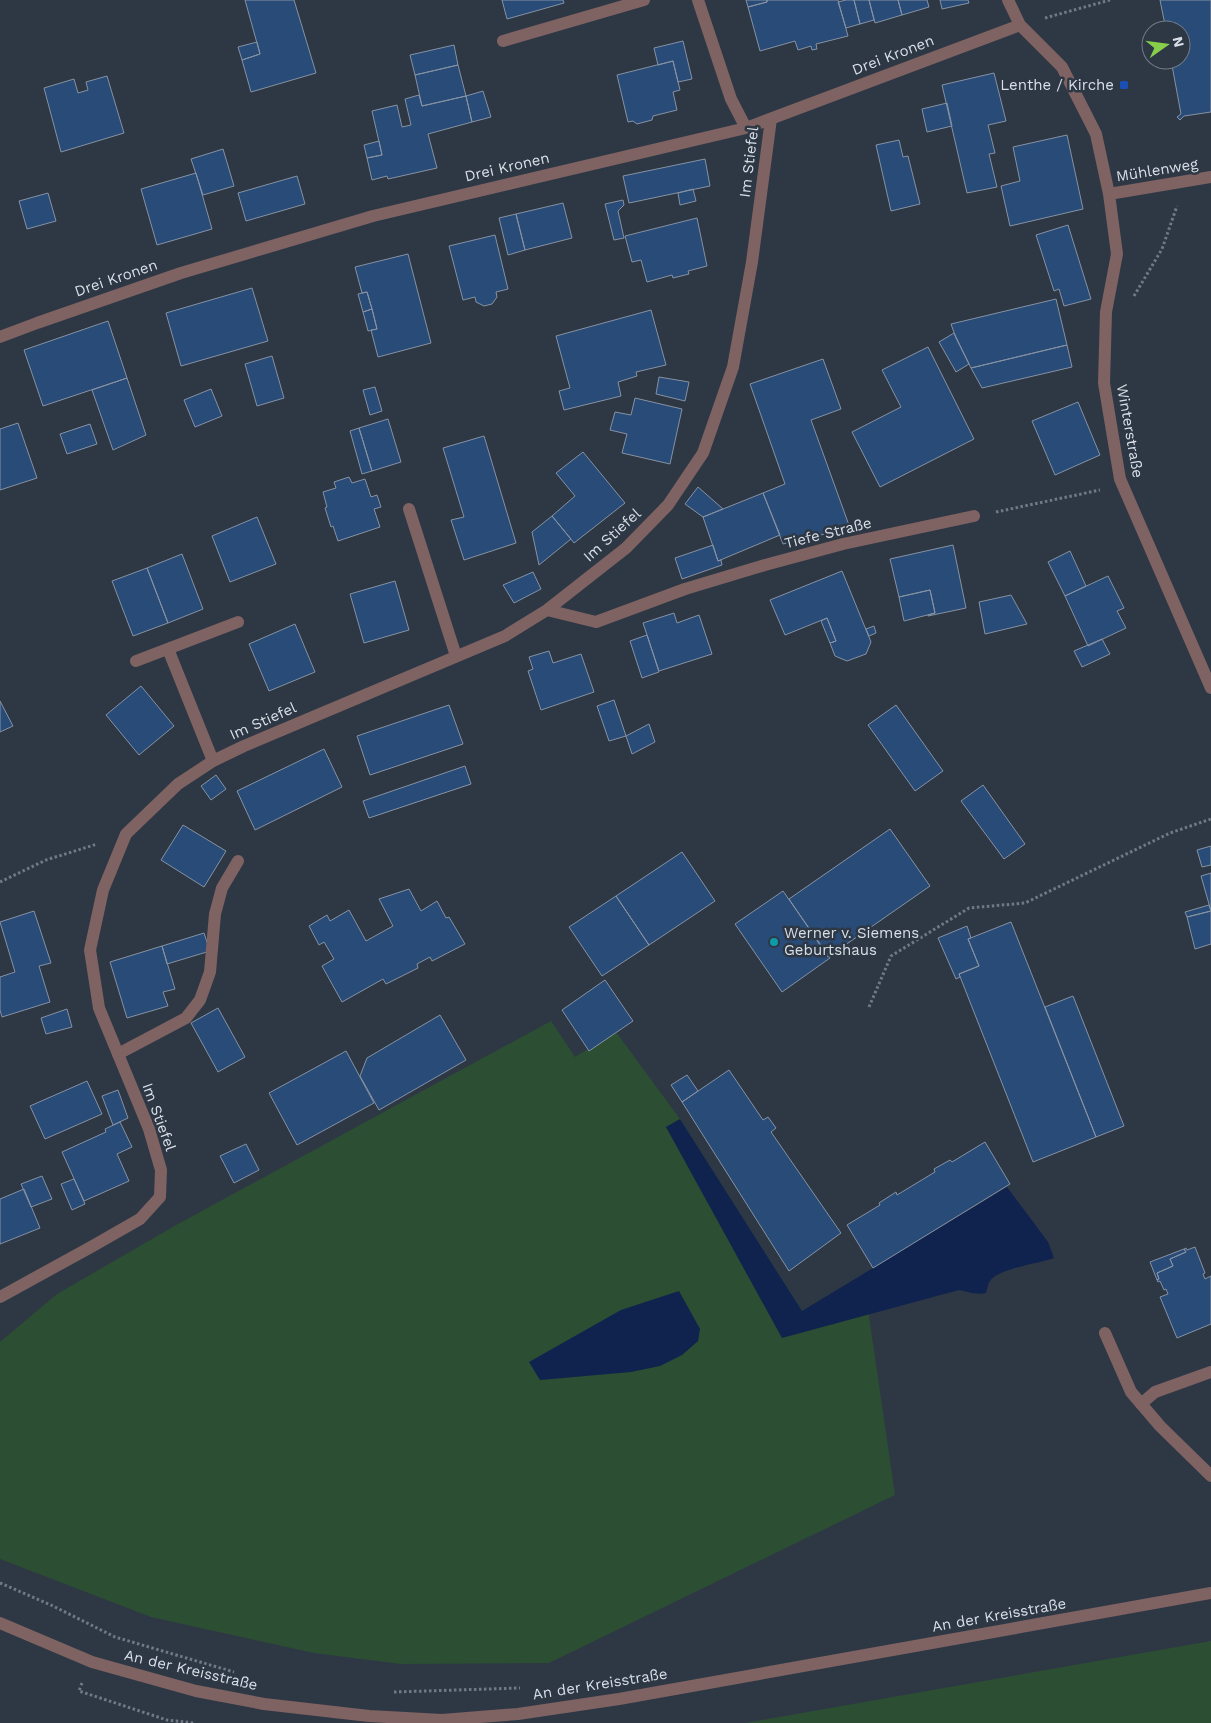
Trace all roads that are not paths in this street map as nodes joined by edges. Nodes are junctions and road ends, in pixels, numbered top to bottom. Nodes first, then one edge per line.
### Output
1 (644, 0) edge
2 (698, 0) edge
3 (1008, 0) edge
4 (1020, 25) junction
5 (503, 41) dead end
6 (771, 119) junction
7 (746, 128) junction
8 (1211, 177) edge
9 (1109, 194) junction
10 (0, 337) edge
11 (409, 509) dead end
12 (974, 516) road end
13 (547, 610) junction
14 (238, 622) dead end
15 (168, 649) junction
16 (456, 656) junction
17 (136, 660) dead end
18 (1211, 688) edge
19 (213, 761) junction
20 (238, 861) dead end
21 (118, 1054) junction
22 (0, 1297) edge
23 (1105, 1333) dead end
24 (1211, 1372) edge
25 (1141, 1404) junction
26 (1211, 1476) edge
27 (1211, 1593) edge
28 (0, 1623) edge
29 (369, 1719) edge

1 - 5 street
2 - 7 street
3 - 4 street, Winterstraße
4 - 6 street, Drei Kronen
4 - 9 street, Winterstraße
6 - 7 street, Drei Kronen
6 - 13 street, Im Stiefel
7 - 10 street, Drei Kronen
8 - 9 street, Mühlenweg
9 - 18 street, Winterstraße
11 - 16 street
12 - 13 street, Tiefe Straße
13 - 16 street, Im Stiefel
14 - 15 street
15 - 17 street
15 - 19 street
16 - 19 street, Im Stiefel
19 - 21 street, Im Stiefel
20 - 21 street
21 - 22 street, Im Stiefel
23 - 25 street
24 - 25 street
25 - 26 street
27 - 29 street, An der Kreisstraße
28 - 29 street, An der Kreisstraße

